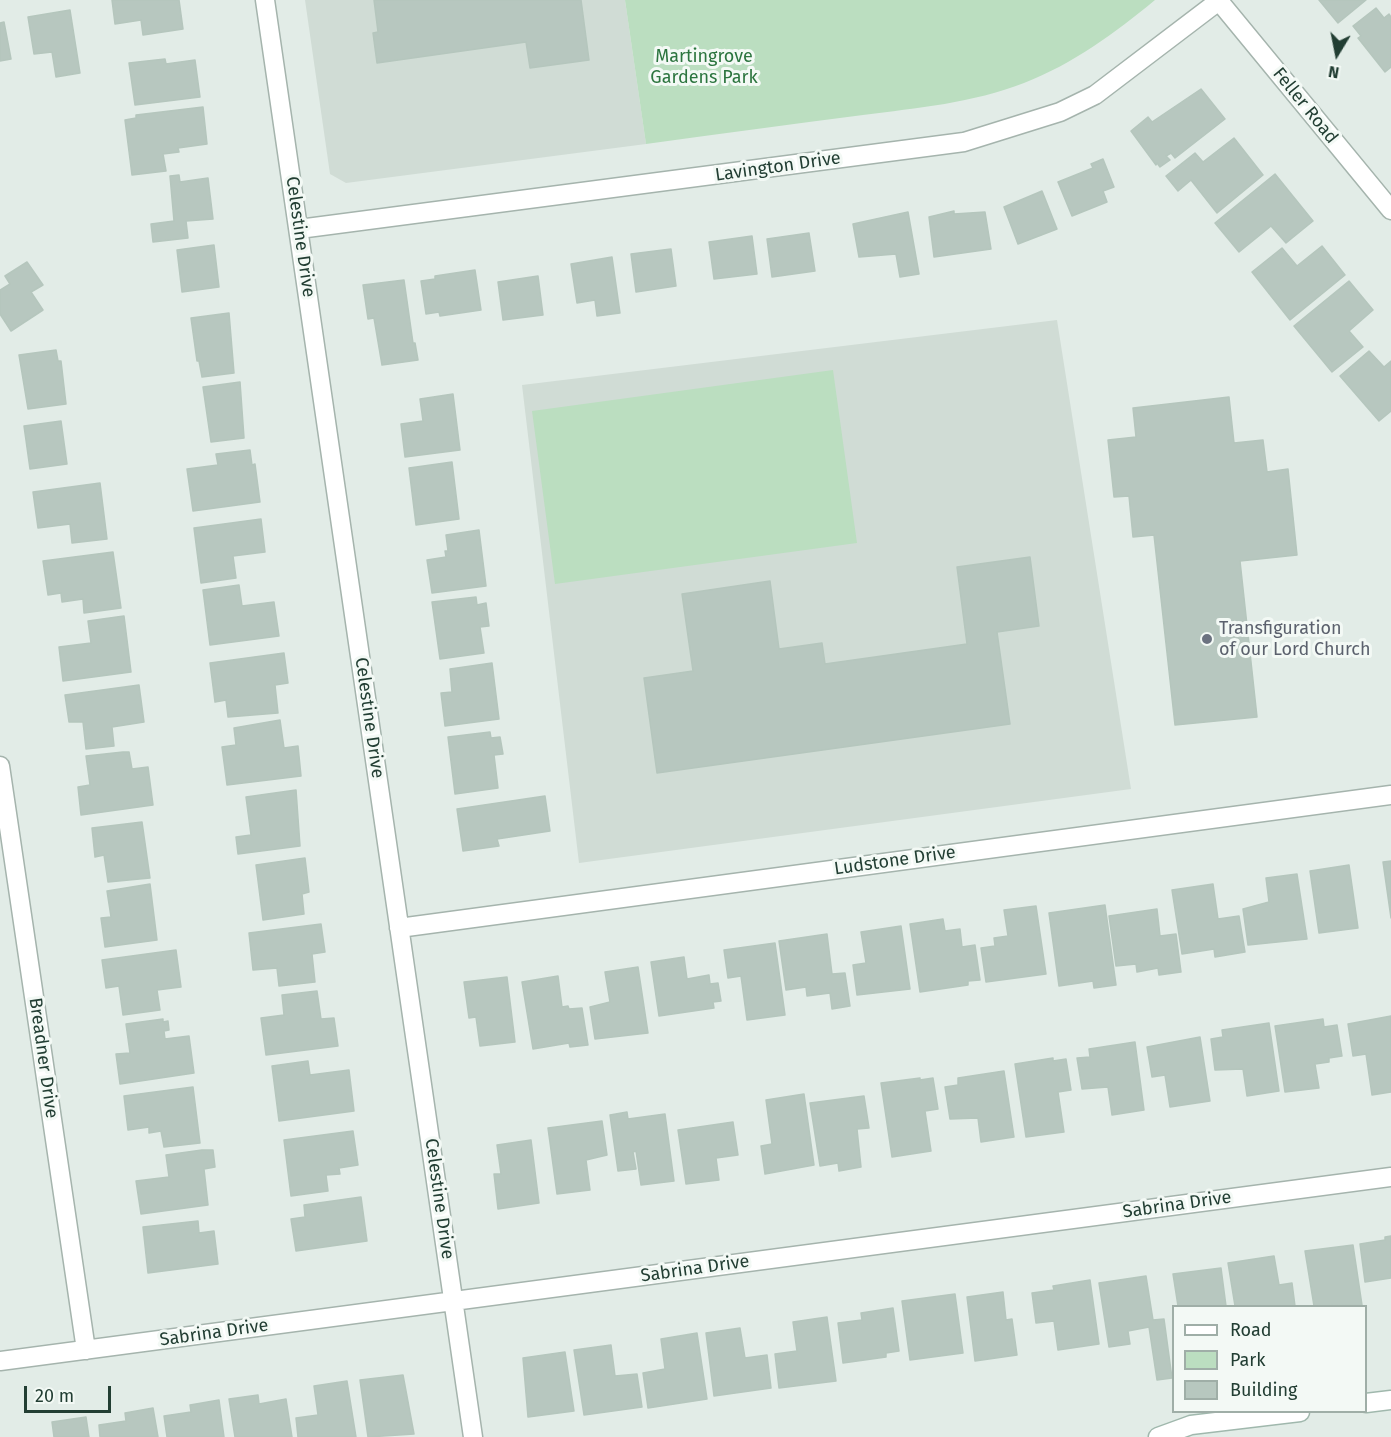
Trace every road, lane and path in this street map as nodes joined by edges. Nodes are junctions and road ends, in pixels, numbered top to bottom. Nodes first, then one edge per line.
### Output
1 (265, 0) edge
2 (1220, 1) edge
3 (1391, 210) edge
4 (298, 229) junction
5 (0, 766) edge
6 (1391, 795) edge
7 (399, 927) junction
8 (1391, 1177) edge
9 (454, 1301) junction
10 (86, 1350) junction
11 (0, 1361) edge
12 (1391, 1400) edge
13 (1367, 1404) edge
14 (1292, 1413) edge
15 (473, 1437) edge
16 (1158, 1437) edge

1 - 4 street, Celestine Drive
2 - 3 street, Feller Road
2 - 4 street, Lavington Drive
4 - 7 street, Celestine Drive
5 - 10 street, Breadner Drive
6 - 7 street, Ludstone Drive
7 - 9 street, Celestine Drive
8 - 9 street, Sabrina Drive
9 - 10 street, Sabrina Drive
9 - 15 street, Celestine Drive
10 - 11 street, Sabrina Drive
12 - 13 street
14 - 16 street

